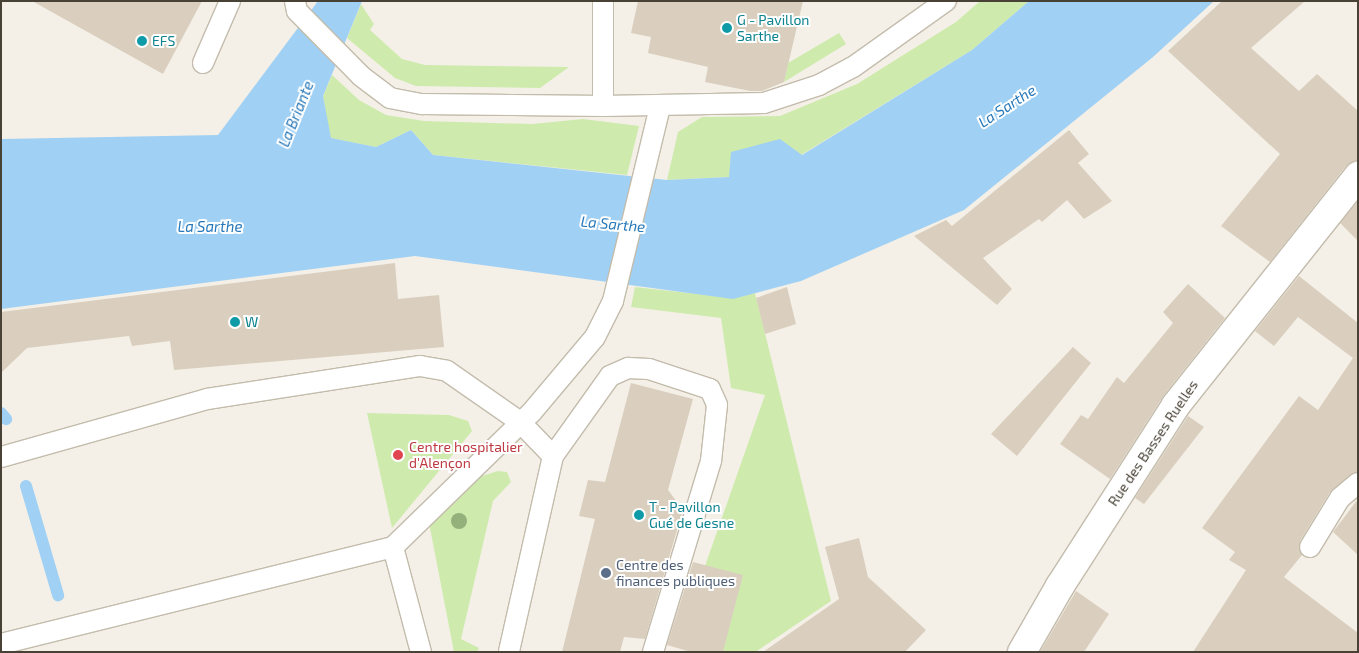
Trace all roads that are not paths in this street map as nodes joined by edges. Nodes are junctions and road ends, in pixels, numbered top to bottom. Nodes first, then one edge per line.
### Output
1 (230, 1) edge
2 (604, 1) edge
3 (946, 1) edge
4 (296, 6) edge
5 (203, 63) dead end
6 (604, 106) junction
7 (660, 106) junction
8 (1358, 176) edge
9 (520, 422) junction
10 (552, 456) junction
11 (1, 457) edge
12 (1358, 484) edge
13 (393, 547) junction
14 (1310, 547) dead end
15 (1, 644) edge
16 (421, 652) edge
17 (509, 652) edge
18 (653, 652) edge
19 (1022, 652) edge

1 - 5 lane
2 - 6 lane
3 - 7 lane
4 - 6 lane
6 - 7 lane
7 - 9 lane
8 - 19 street, Rue des Basses Ruelles
9 - 10 lane
9 - 11 lane
9 - 13 lane
10 - 17 lane
10 - 18 lane
12 - 14 lane
13 - 15 lane
13 - 16 lane

